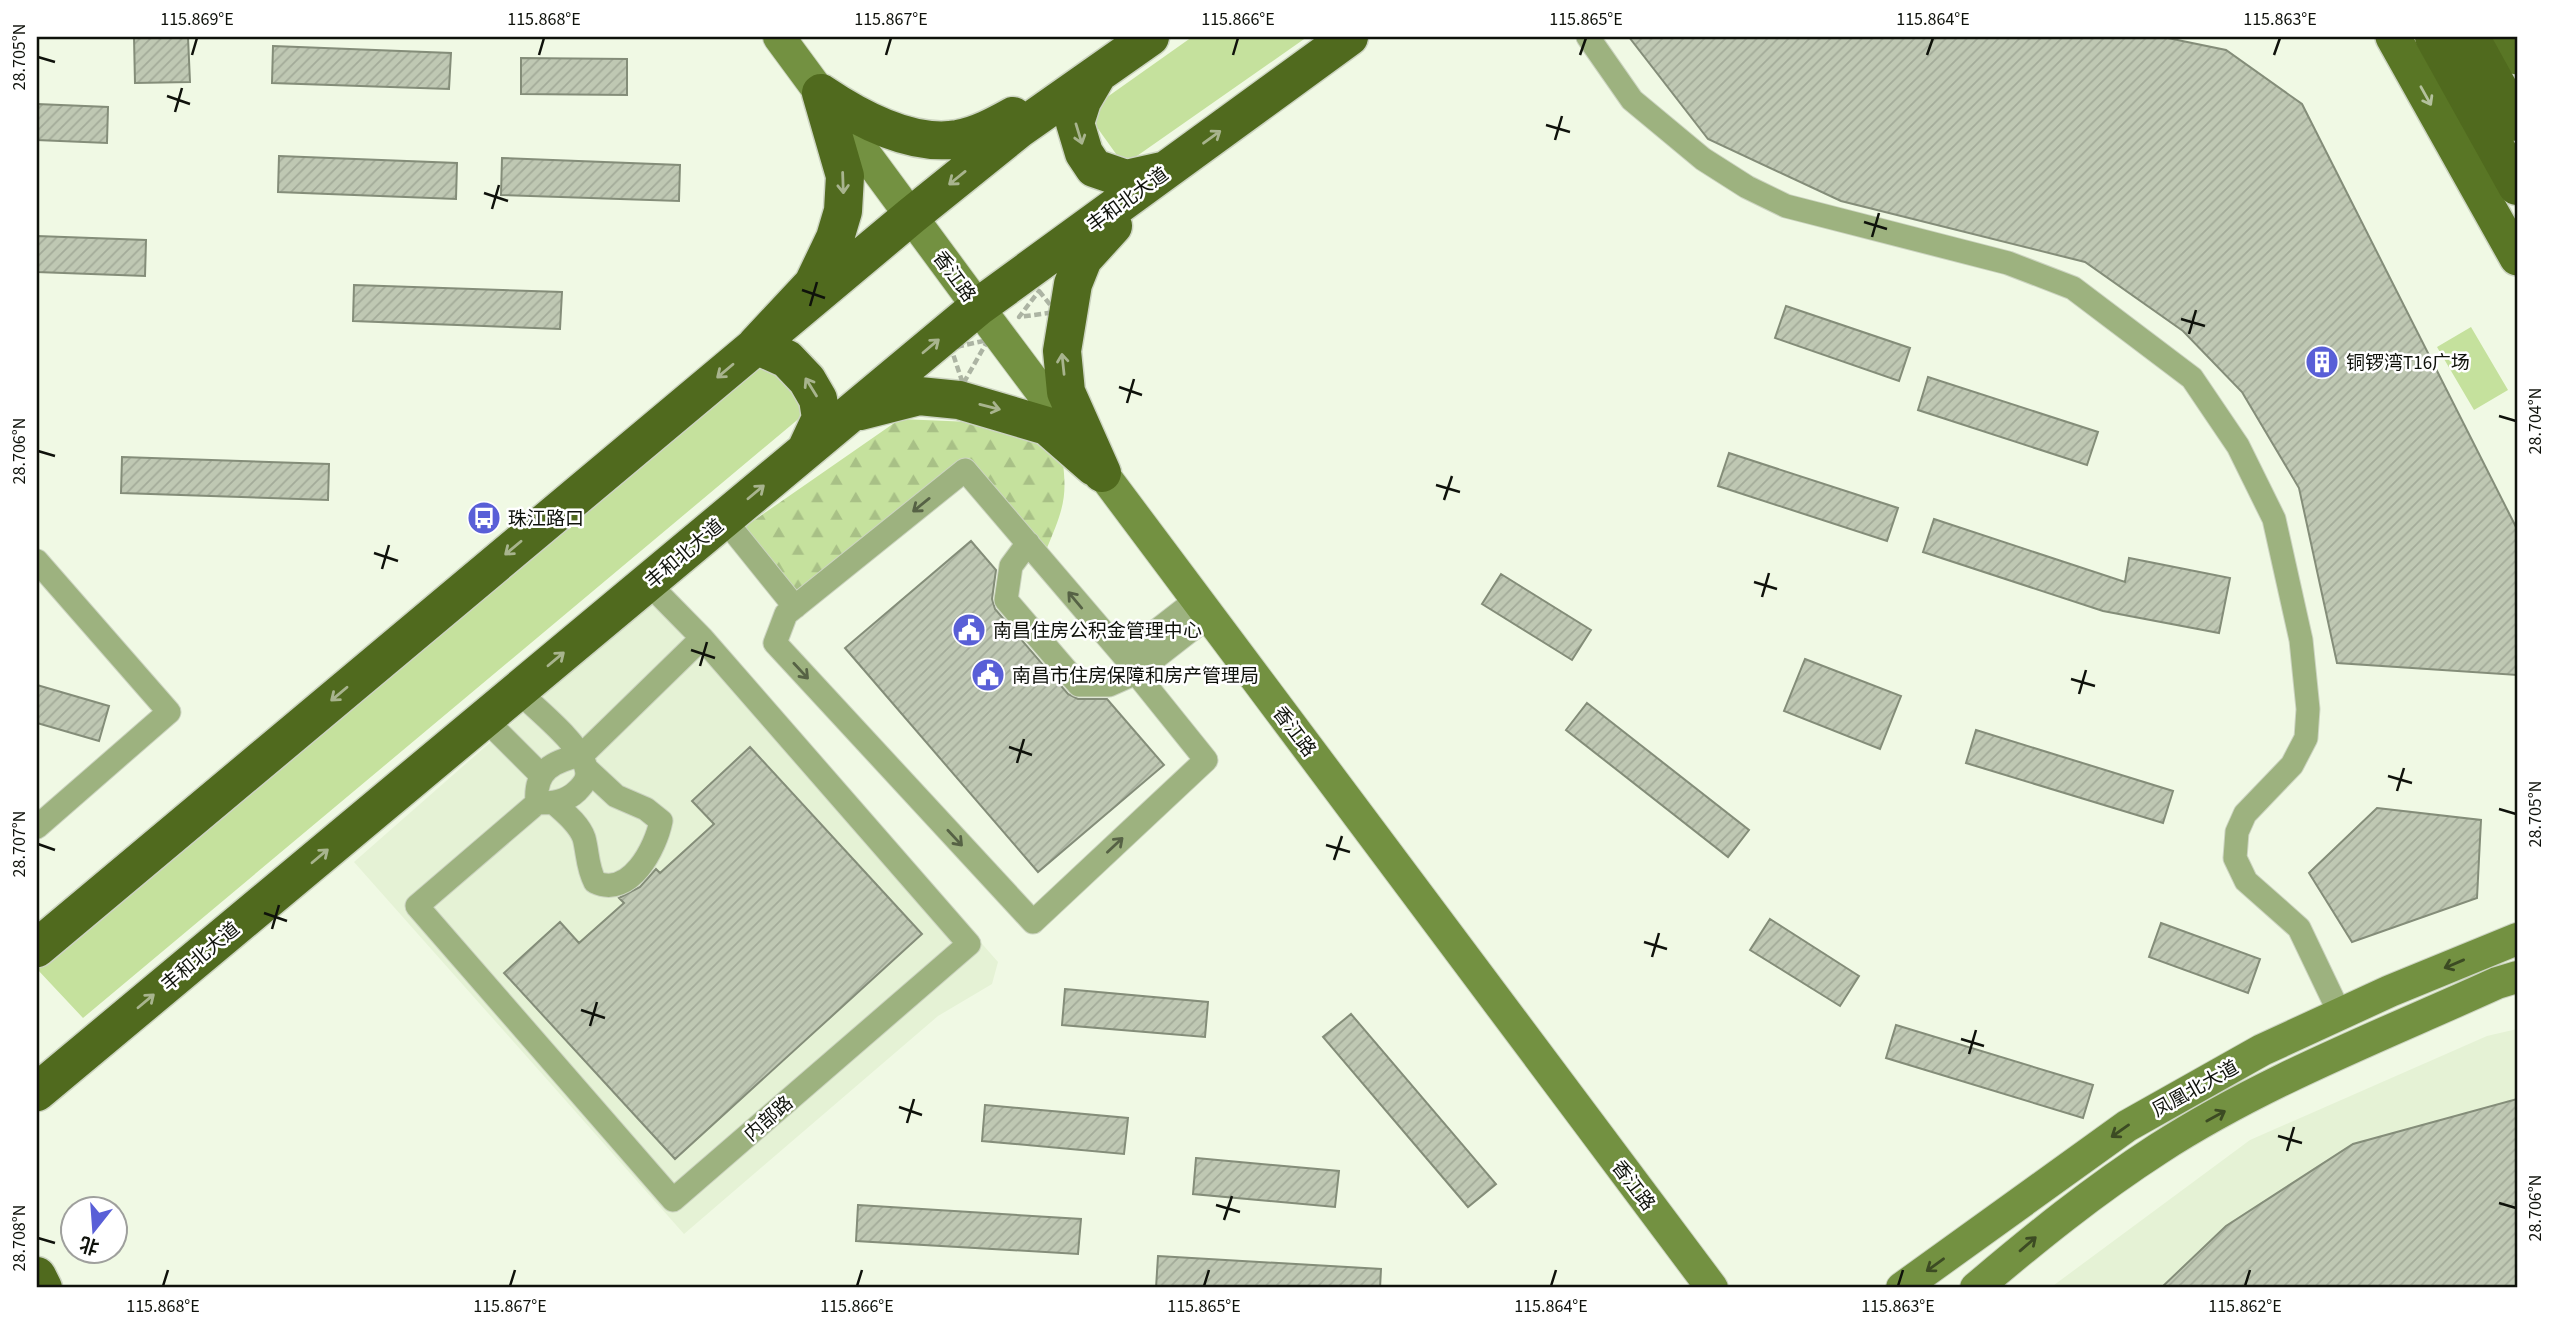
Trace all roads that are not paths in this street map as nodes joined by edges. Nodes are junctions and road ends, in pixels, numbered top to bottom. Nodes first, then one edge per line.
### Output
1 (779, 37) edge
2 (1150, 37) edge
3 (1349, 37) edge
4 (1588, 37) edge
5 (2393, 37) edge
6 (2434, 37) edge
7 (2469, 37) edge
8 (2506, 37) edge
9 (2517, 57) edge
10 (1099, 72) junction
11 (821, 93) junction
12 (2517, 122) edge
13 (1166, 171) junction
14 (2517, 186) edge
15 (911, 216) junction
16 (2517, 258) edge
17 (978, 307) junction
18 (756, 345) junction
19 (852, 413) junction
20 (806, 450) junction
21 (1102, 473) junction
22 (719, 523) junction
23 (1028, 543) junction
24 (37, 561) edge
25 (648, 583) junction
26 (1203, 608) junction
27 (791, 610) junction
28 (702, 638) junction
29 (1130, 665) junction
30 (518, 691) junction
31 (485, 719) junction
32 (585, 763) junction
33 (540, 774) junction
34 (546, 803) junction
35 (37, 827) edge
36 (2517, 939) edge
37 (37, 948) edge
38 (2517, 977) edge
39 (2340, 1014) junction
40 (104, 1036) junction
41 (37, 1060) edge
42 (37, 1092) edge
43 (37, 1121) edge
44 (37, 1276) edge
45 (43, 1288) edge
46 (1712, 1288) edge
47 (1902, 1288) edge
48 (1976, 1288) edge

1 - 11 main road, 香江路
2 - 10 highway
13 -> 3 highway, 丰和北大道
4 - 39 street
5 -> 16 main road
6 - 14 highway
7 - 12 highway
8 - 9 main road
10 - 11 highway
10 -> 13 highway
10 -> 15 highway
11 - 15 main road, 香江路
11 -> 18 highway
13 - 17 highway, 丰和北大道
21 -> 13 highway
15 - 17 main road, 香江路
15 - 18 highway
19 -> 17 highway, 丰和北大道
17 - 21 main road, 香江路
20 -> 18 highway
18 -> 37 highway
19 - 20 highway, 丰和北大道
19 -> 21 highway
22 -> 20 highway, 丰和北大道
21 - 26 main road, 香江路
22 - 25 highway, 丰和北大道
22 - 27 street
23 -> 27 street
29 -> 23 street
23 - 29 street
24 - 35 street
25 - 28 street, 内部路
30 -> 25 highway, 丰和北大道
26 - 29 street
26 - 46 main road, 香江路
27 -> 29 street
28 - 32 street
28 - 34 street, 内部路
30 - 31 highway, 丰和北大道
30 - 32 street
31 - 33 street
40 -> 31 highway, 丰和北大道
32 - 33 street
32 - 34 street
32 - 34 street
33 - 34 street
36 -> 39 main road, 凤凰北大道
48 -> 38 main road, 凤凰北大道
39 -> 47 main road, 凤凰北大道
40 - 41 highway
40 - 42 highway, 丰和北大道
40 - 43 highway
44 - 45 highway

